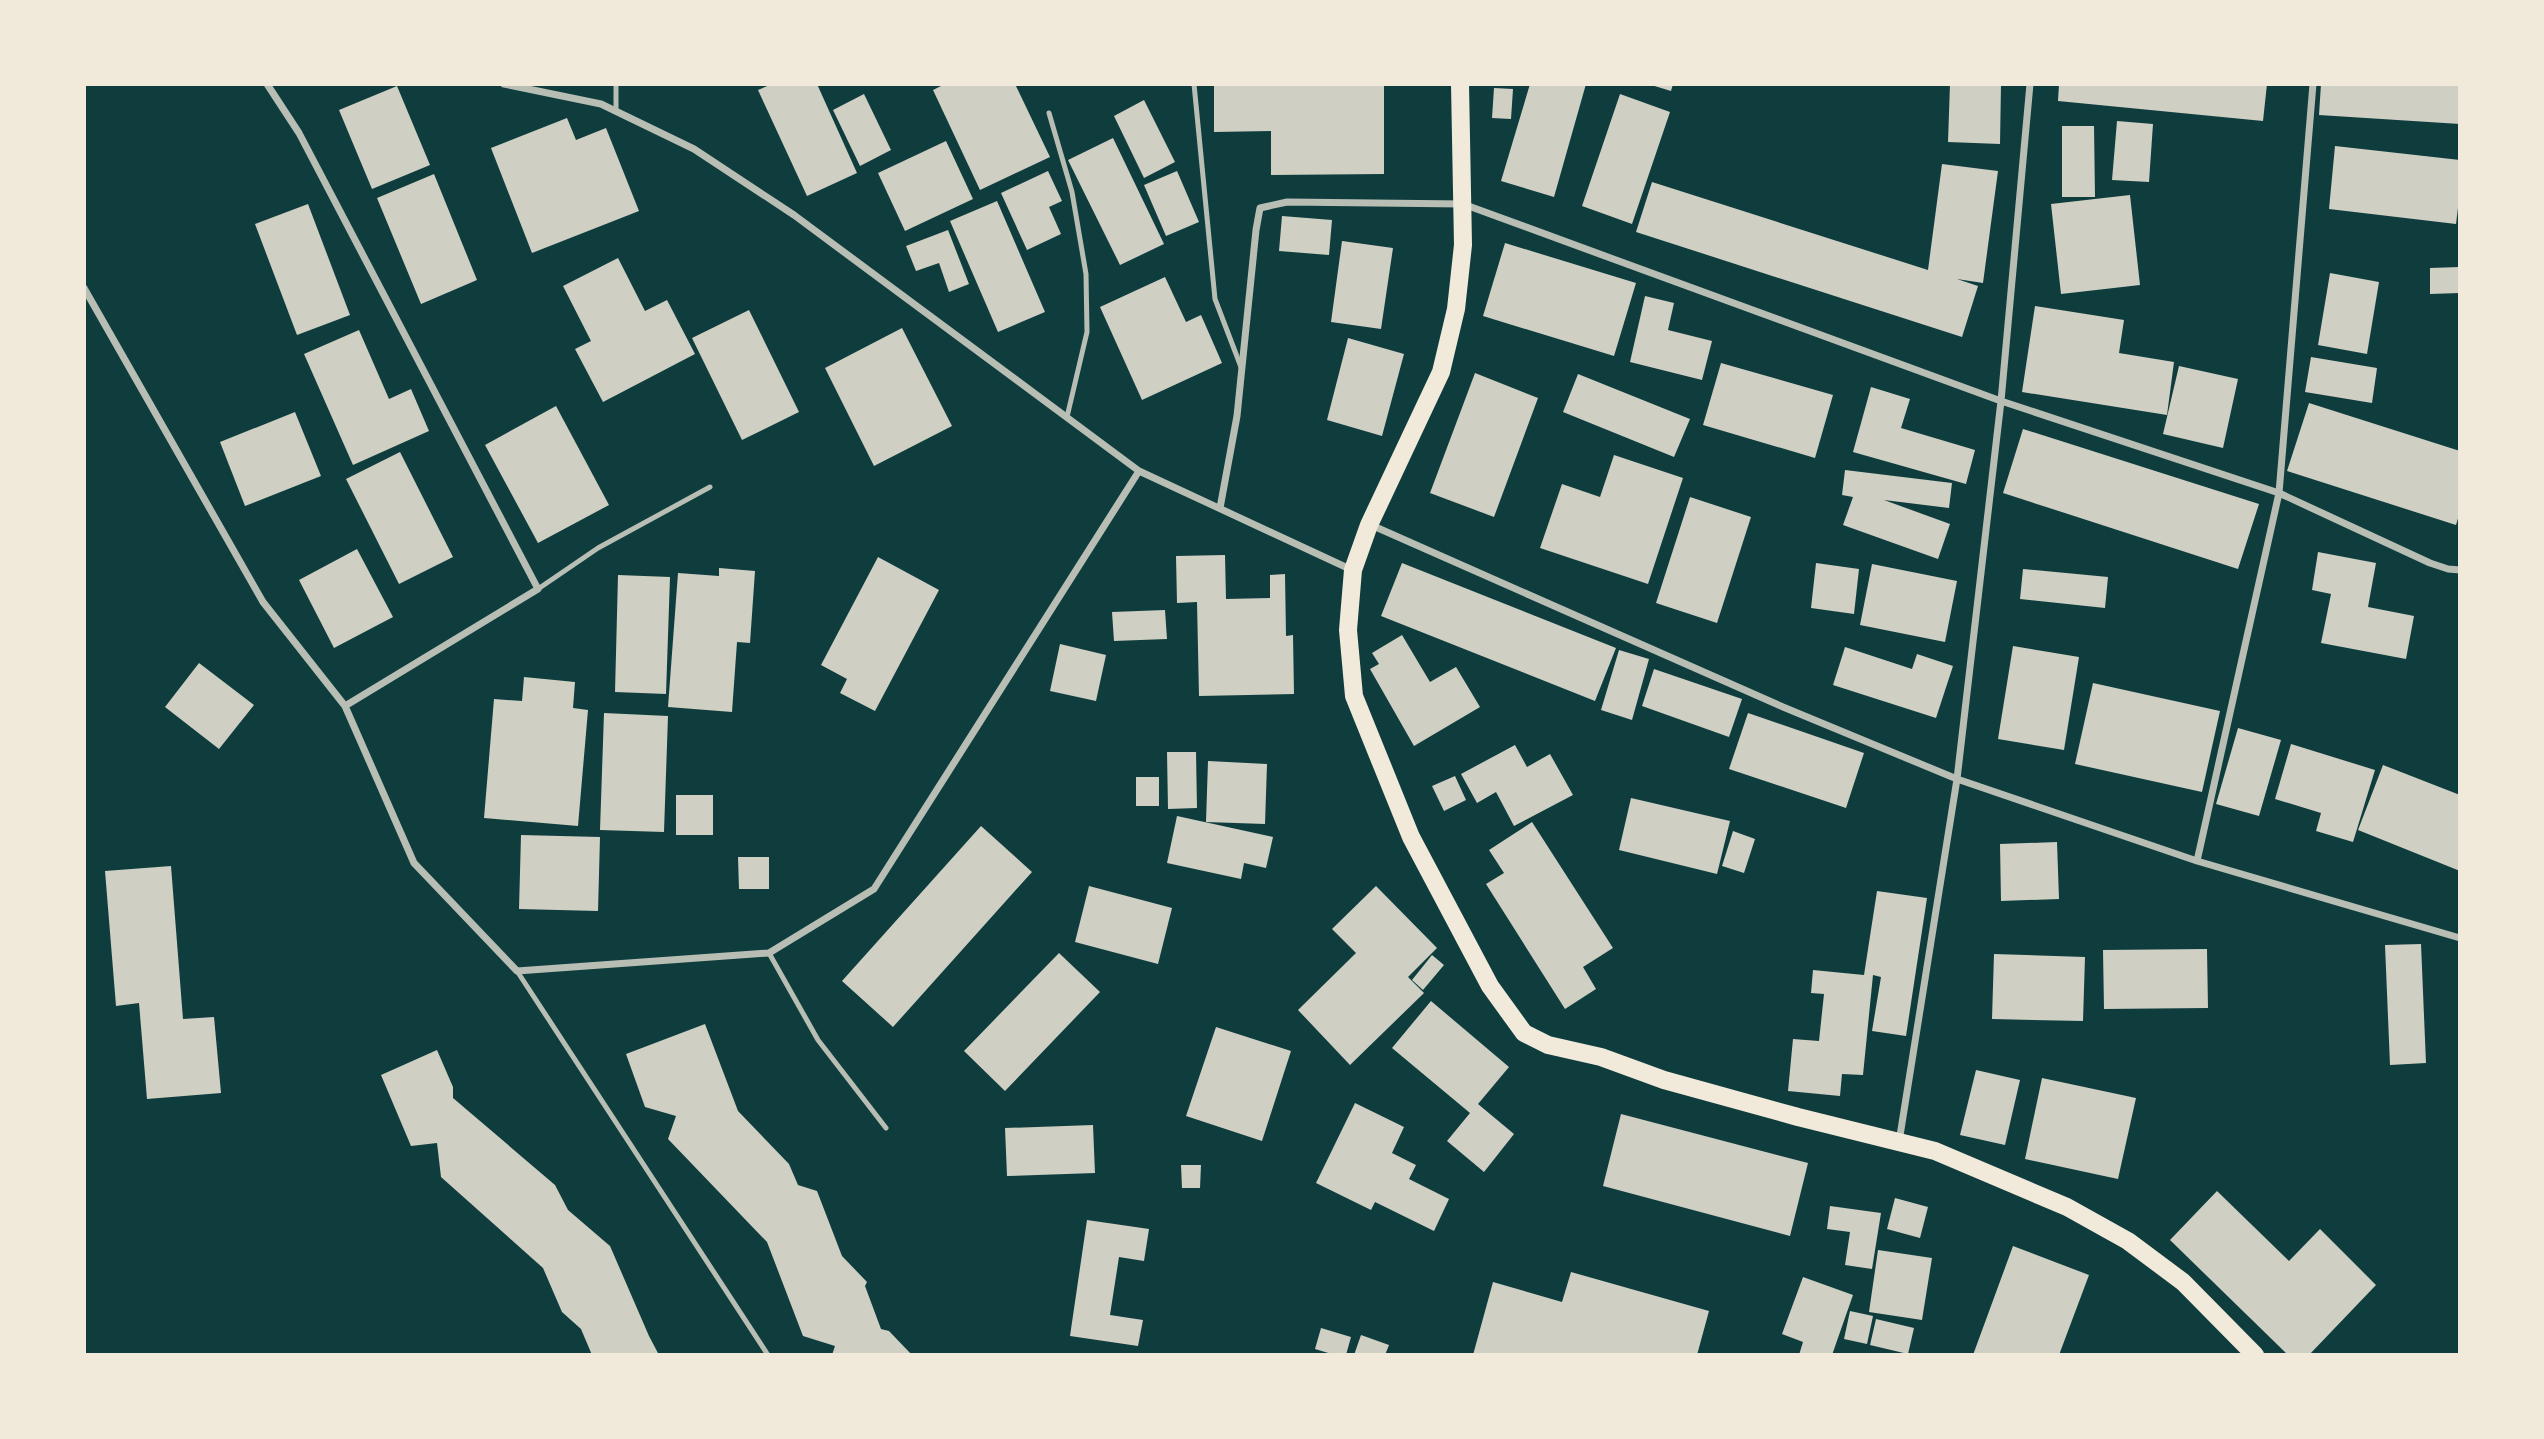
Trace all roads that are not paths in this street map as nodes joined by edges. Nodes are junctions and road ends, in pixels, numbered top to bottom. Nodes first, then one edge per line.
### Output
1 (267, 84) edge
2 (504, 84) edge
3 (616, 84) edge
4 (1194, 84) edge
5 (1460, 84) edge
6 (2030, 84) edge
7 (2313, 84) edge
8 (616, 111) junction
9 (1049, 113) dead end
10 (1463, 204) junction
11 (84, 288) edge
12 (1242, 370) junction
13 (2001, 401) junction
14 (1067, 417) junction
15 (1139, 471) junction
16 (710, 487) dead end
17 (2279, 493) junction
18 (1220, 508) junction
19 (1369, 524) junction
20 (2460, 569) edge
21 (1353, 570) junction
22 (538, 589) junction
23 (345, 706) junction
24 (1956, 779) junction
25 (2197, 861) junction
26 (2460, 938) edge
27 (769, 953) junction
28 (517, 971) junction
29 (886, 1128) dead end
30 (1899, 1142) junction
31 (768, 1355) edge
32 (2255, 1355) edge

1 - 22 street
2 - 8 street
3 - 8 lane
4 - 12 lane
5 - 10 main road
6 - 13 street
7 - 17 street
8 - 14 street
9 - 14 lane
10 - 12 street
10 - 13 street
10 - 19 main road
11 - 23 street
12 - 18 street
13 - 17 street
13 - 24 street
14 - 15 street
15 - 18 street
15 - 27 street
16 - 22 lane
17 - 20 street
17 - 25 street
18 - 21 street
19 - 21 main road
19 - 24 street
21 - 30 main road
22 - 23 street
23 - 28 street
24 - 25 street
24 - 30 street
25 - 26 street
27 - 28 street
27 - 29 lane
28 - 31 lane
30 - 32 main road

